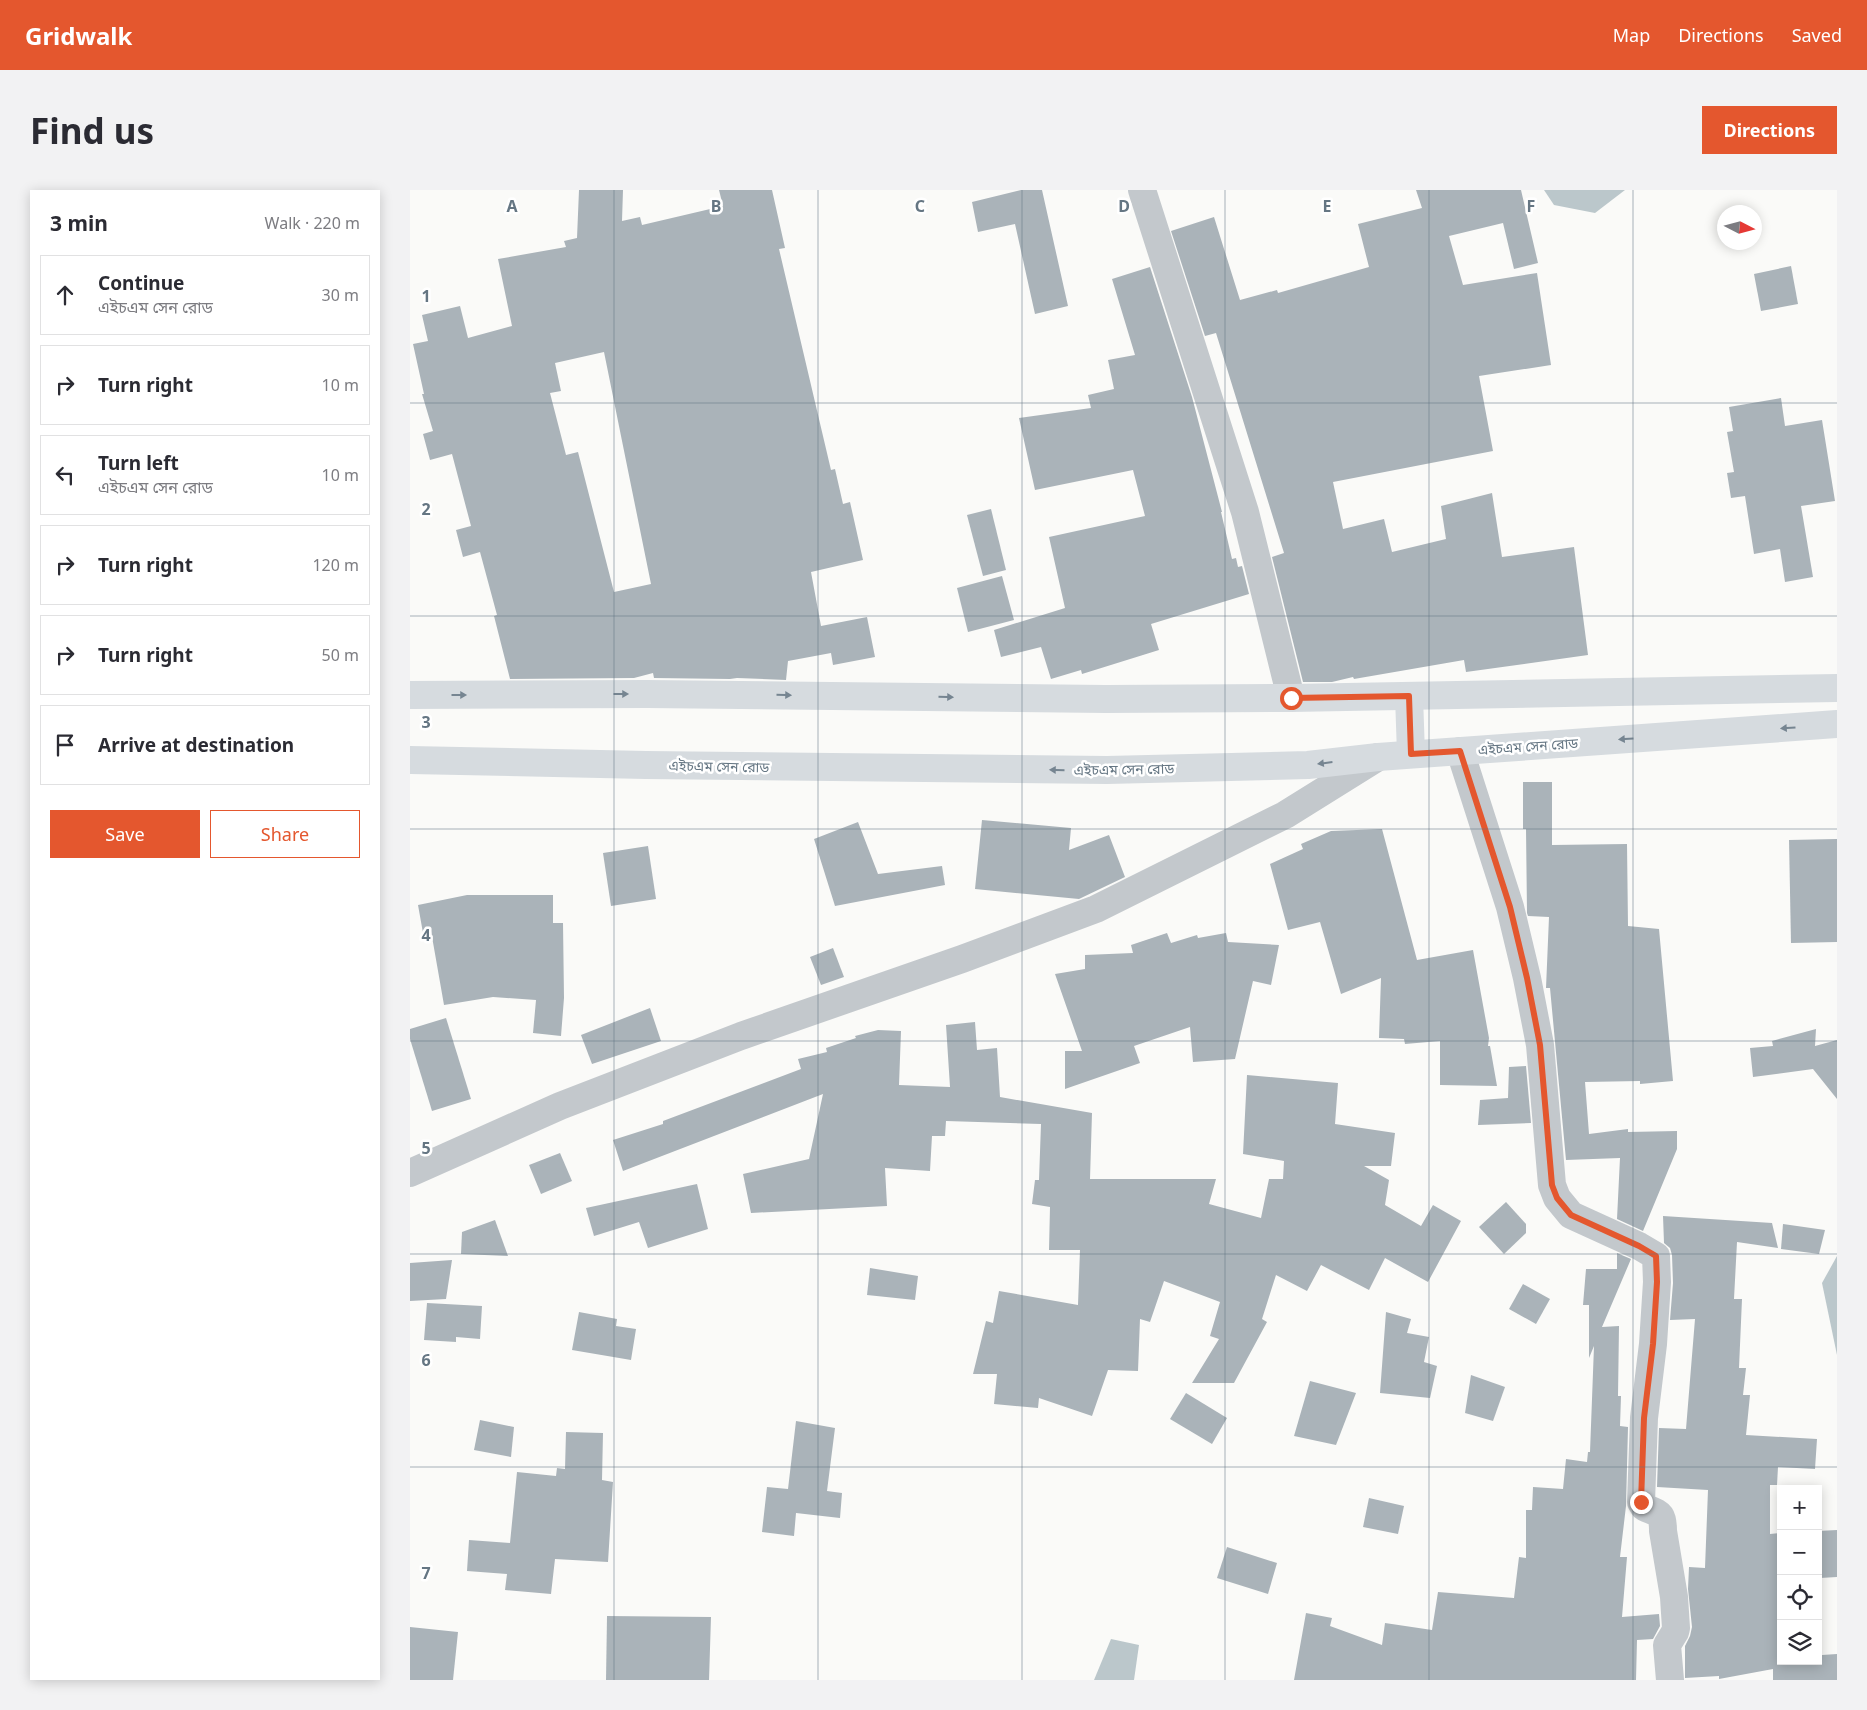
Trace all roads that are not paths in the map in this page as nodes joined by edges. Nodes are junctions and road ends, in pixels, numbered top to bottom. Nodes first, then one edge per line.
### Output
1 (1142, 190) edge
2 (1837, 688) edge
3 (410, 695) edge
4 (1409, 696) junction
5 (1291, 698) junction
6 (1837, 724) edge
7 (1460, 751) junction
8 (1411, 754) junction
9 (1378, 756) junction
10 (410, 760) edge
11 (410, 1173) edge
12 (1670, 1680) edge

1 - 5 street
2 - 4 main road
3 -> 5 main road
4 - 5 main road
4 - 8 main road
6 -> 7 main road, এইচএম সেন রোড
7 - 8 main road, এইচএম সেন রোড
7 - 12 street
8 - 9 main road, এইচএম সেন রোড
9 -> 10 main road, এইচএম সেন রোড
9 - 11 street

